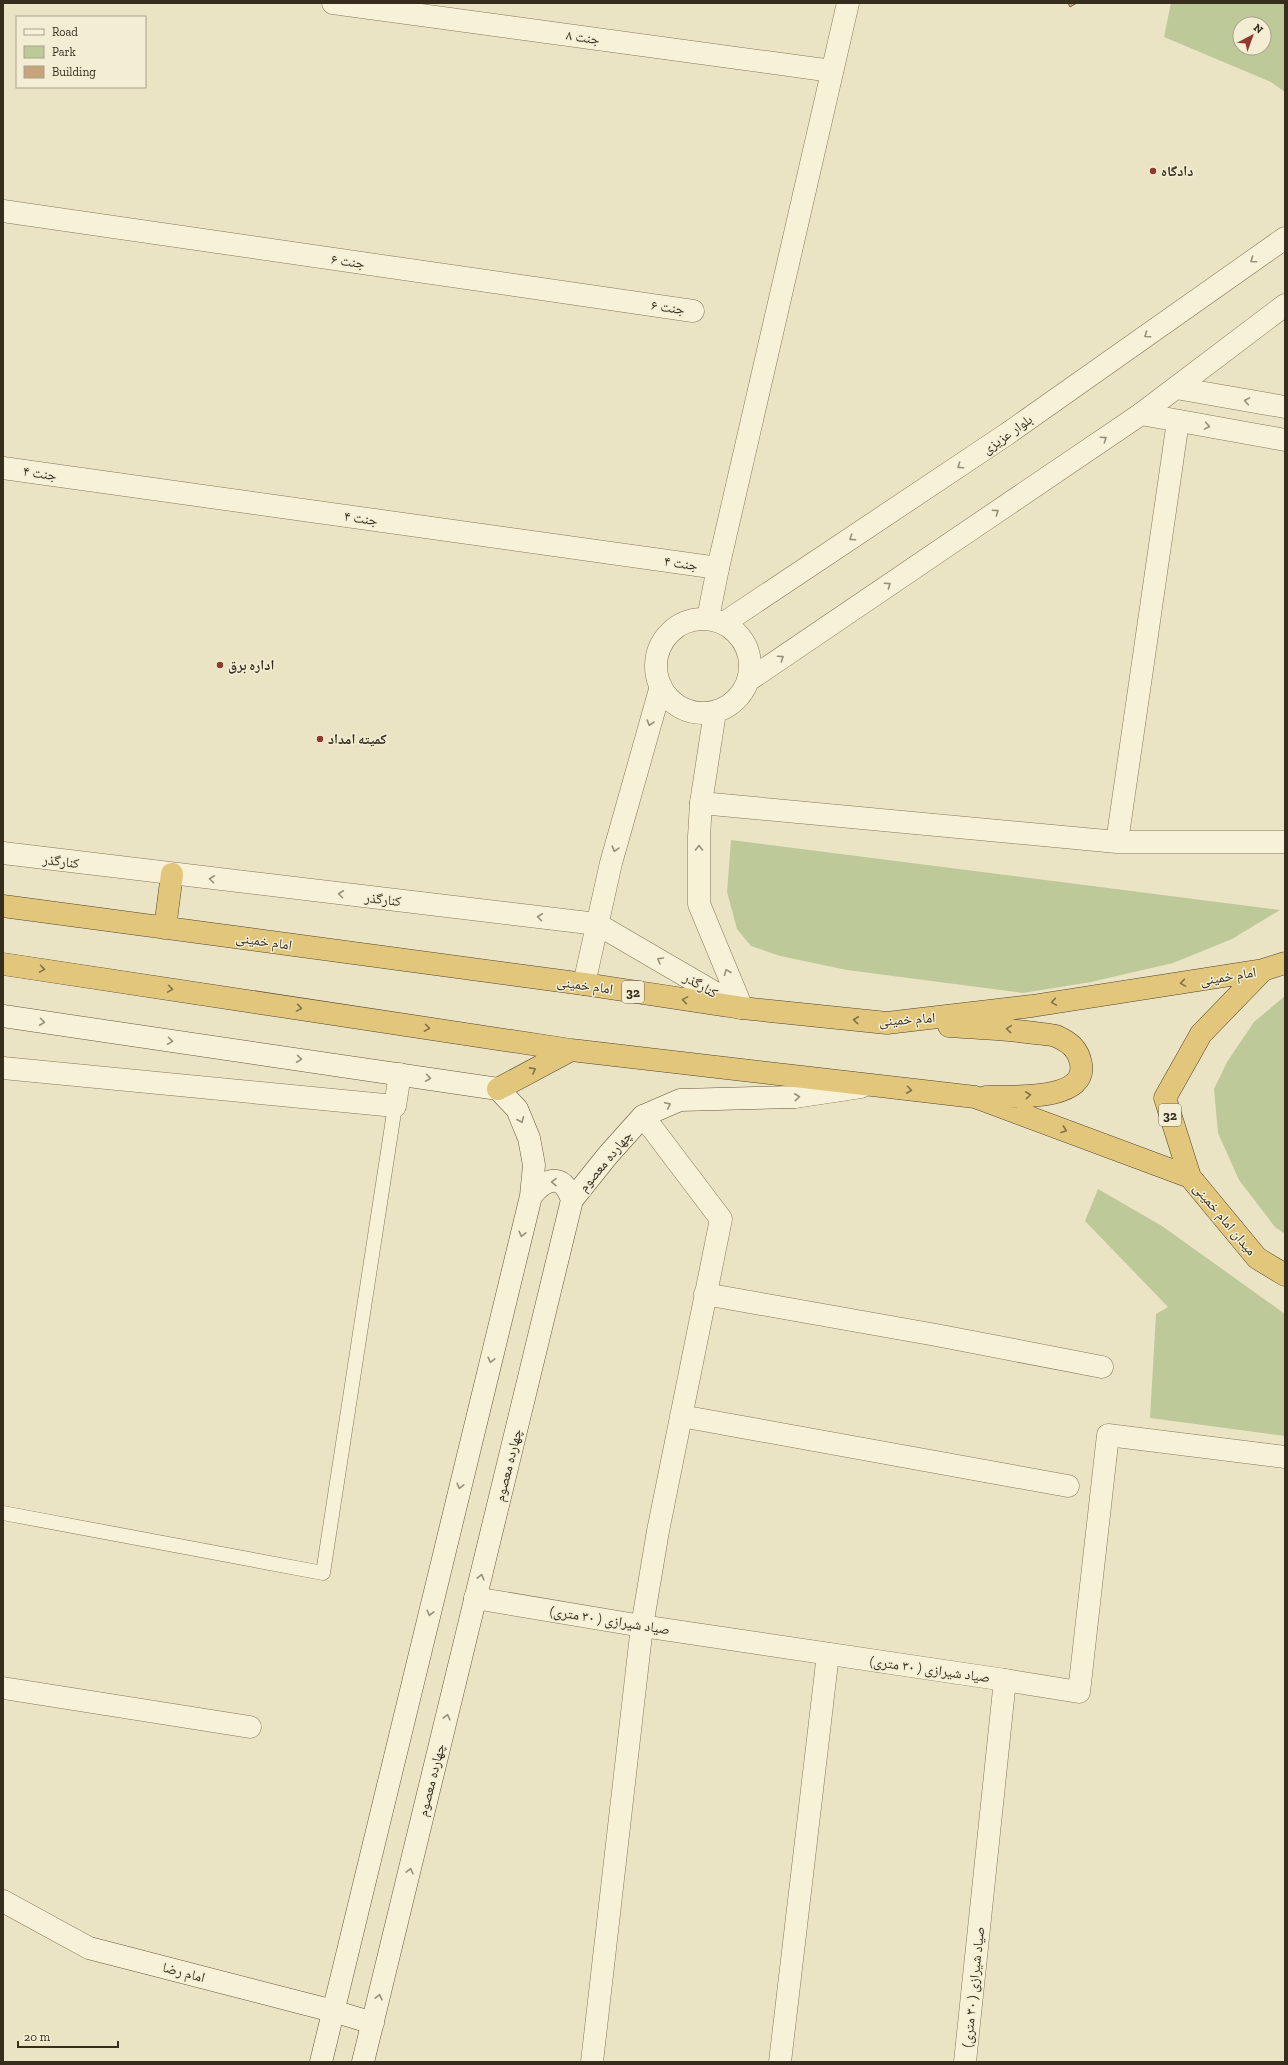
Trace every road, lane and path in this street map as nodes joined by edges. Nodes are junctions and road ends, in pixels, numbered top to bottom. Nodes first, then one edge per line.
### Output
1 (333, 3) edge
2 (848, 3) edge
3 (832, 71) junction
4 (3, 210) edge
5 (1285, 238) edge
6 (1285, 305) edge
7 (692, 311) dead end
8 (1176, 388) junction
9 (1285, 407) edge
10 (1141, 414) junction
11 (1178, 421) junction
12 (1285, 440) edge
13 (3, 468) edge
14 (718, 568) junction
15 (716, 621) junction
16 (748, 680) junction
17 (660, 686) junction
18 (715, 712) junction
19 (701, 803) junction
20 (1117, 842) junction
21 (1285, 842) edge
22 (3, 853) edge
23 (172, 874) junction
24 (3, 906) edge
25 (597, 924) junction
26 (165, 928) junction
27 (1285, 963) edge
28 (3, 964) edge
29 (1263, 970) junction
30 (584, 984) junction
31 (742, 1008) junction
32 (3, 1016) edge
33 (887, 1023) junction
34 (571, 1050) junction
35 (3, 1068) edge
36 (400, 1074) junction
37 (870, 1085) junction
38 (498, 1089) junction
39 (975, 1097) junction
40 (395, 1106) junction
41 (644, 1116) junction
42 (1190, 1177) junction
43 (531, 1196) junction
44 (572, 1200) junction
45 (1285, 1274) edge
46 (705, 1294) junction
47 (1102, 1367) dead end
48 (681, 1416) junction
49 (1285, 1457) edge
50 (1068, 1486) dead end
51 (3, 1513) edge
52 (476, 1598) junction
53 (642, 1626) junction
54 (828, 1654) junction
55 (1005, 1680) junction
56 (3, 1688) edge
57 (250, 1727) dead end
58 (3, 1901) edge
59 (333, 2011) junction
60 (373, 2023) junction
61 (321, 2062) edge
62 (363, 2062) edge
63 (592, 2062) edge
64 (780, 2062) edge
65 (965, 2062) edge

1 - 3 street, جنت ۸
2 - 3 street
3 - 14 street
4 - 7 street, جنت ۶
5 -> 15 street, بلوار عزیزی
6 - 8 street
9 -> 8 street
8 - 10 street
10 - 11 street
16 -> 10 street
11 -> 12 street
11 - 20 street
13 - 14 street, جنت ۴
14 - 15 street
15 - 16 street
15 - 17 street
16 - 18 street
17 - 18 street
17 -> 25 street
18 - 19 street
19 - 20 street
31 -> 19 street
20 - 21 street
22 - 23 street, کنارگذر
25 -> 23 street, کنارگذر
23 - 26 highway
24 - 26 highway, امام خمینی / 32
25 - 30 street
31 -> 25 street, کنارگذر
26 - 30 highway, امام خمینی / 32
27 - 29 highway, میدان امام خمینی / 32
28 -> 34 highway, 32
29 -> 33 highway, امام خمینی / 32
29 - 42 highway, میدان امام خمینی / 32
31 -> 30 highway, امام خمینی / 32
33 -> 31 highway, امام خمینی / 32
32 -> 36 street
39 -> 33 highway
34 - 37 highway, 32
38 -> 34 highway
35 - 40 street
36 -> 38 street
36 - 40 street
37 -> 39 highway, 32
41 -> 37 street, چهارده معصوم
38 -> 43 street
39 -> 42 highway, 32
40 - 51 lane
41 - 44 street, چهارده معصوم
41 - 46 street
42 - 45 highway, میدان امام خمینی / 32
44 -> 43 street
43 -> 59 street
52 -> 44 street, چهارده معصوم
46 - 47 street
46 - 48 street
48 - 50 street
48 - 53 street
49 - 55 street
52 - 53 street, صیاد شیرازی ( ۳۰ متری)
60 -> 52 street, چهارده معصوم
53 - 54 street, صیاد شیرازی ( ۳۰ متری)
53 - 63 street
54 - 55 street, صیاد شیرازی ( ۳۰ متری)
54 - 64 street
55 - 65 street, صیاد شیرازی ( ۳۰ متری)
56 - 57 street
58 - 59 street, امام رضا
59 - 60 street, امام رضا
59 - 61 street
60 - 62 street, چهارده معصوم

